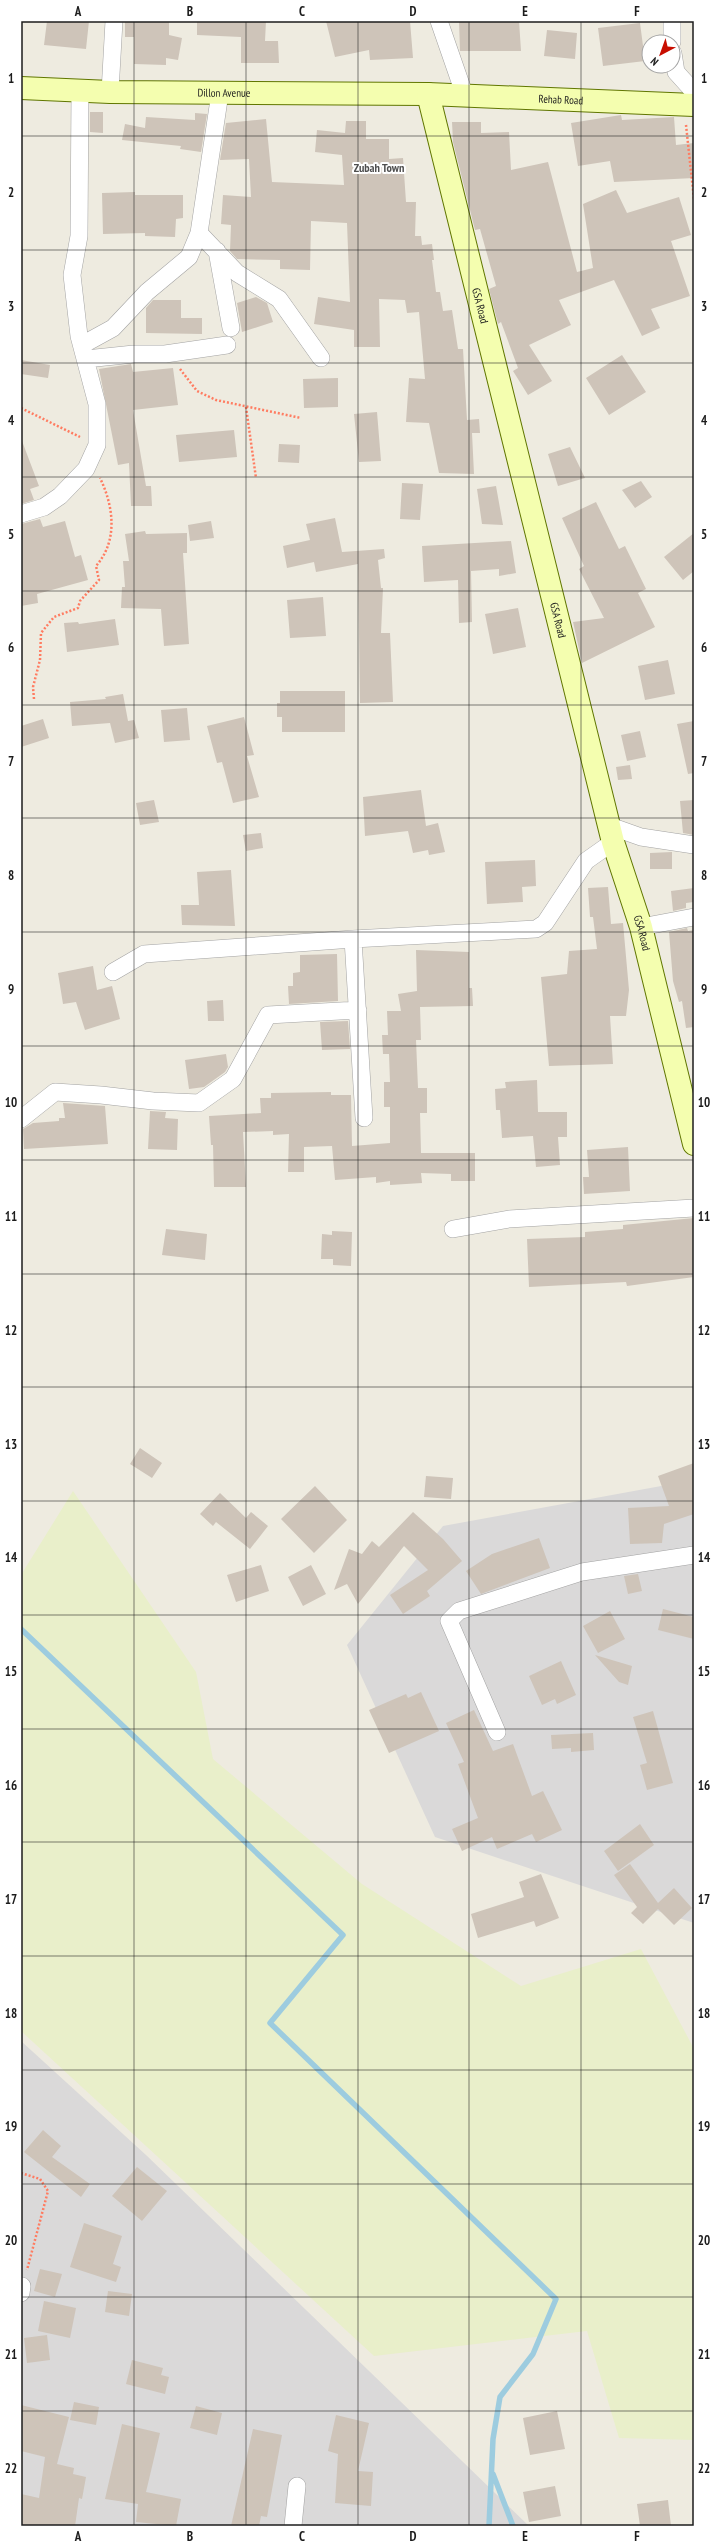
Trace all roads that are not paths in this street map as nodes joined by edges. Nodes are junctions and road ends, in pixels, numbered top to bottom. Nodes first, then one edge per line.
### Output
1 (114, 21) edge
2 (439, 21) edge
3 (672, 21) edge
4 (672, 34) edge
5 (678, 74) edge
6 (21, 88) edge
7 (80, 90) junction
8 (110, 92) junction
9 (694, 92) edge
10 (220, 93) junction
11 (428, 94) junction
12 (465, 96) junction
13 (690, 113) edge
14 (199, 233) junction
15 (217, 250) junction
16 (231, 328) dead end
17 (227, 345) dead end
18 (84, 352) junction
19 (321, 358) dead end
20 (21, 514) edge
21 (612, 834) junction
22 (694, 845) edge
23 (694, 917) edge
24 (641, 927) junction
25 (353, 939) junction
26 (113, 972) dead end
27 (358, 1010) junction
28 (364, 1118) dead end
29 (21, 1119) edge
30 (694, 1144) edge
31 (694, 1208) edge
32 (453, 1228) dead end
33 (694, 1555) edge
34 (497, 1732) dead end
35 (297, 2486) dead end
36 (293, 2526) edge

1 - 8 street
2 - 12 street
3 - 4 street
5 - 9 street
6 - 7 street, Dillon Avenue
7 - 8 street, Dillon Avenue
7 - 18 street
8 - 10 street, Dillon Avenue
10 - 11 street, Dillon Avenue
10 - 14 street
11 - 12 street, Rehab Road
11 - 21 street, GSA Road
12 - 13 street, Rehab Road
14 - 15 street
14 - 18 street
15 - 16 street
15 - 19 street
17 - 18 street
18 - 20 street
21 - 22 street
21 - 24 street, GSA Road
21 - 25 street
23 - 24 street
24 - 30 street, GSA Road
25 - 26 street
25 - 27 street
27 - 28 street
27 - 29 street
31 - 32 street
33 - 34 street
35 - 36 street

